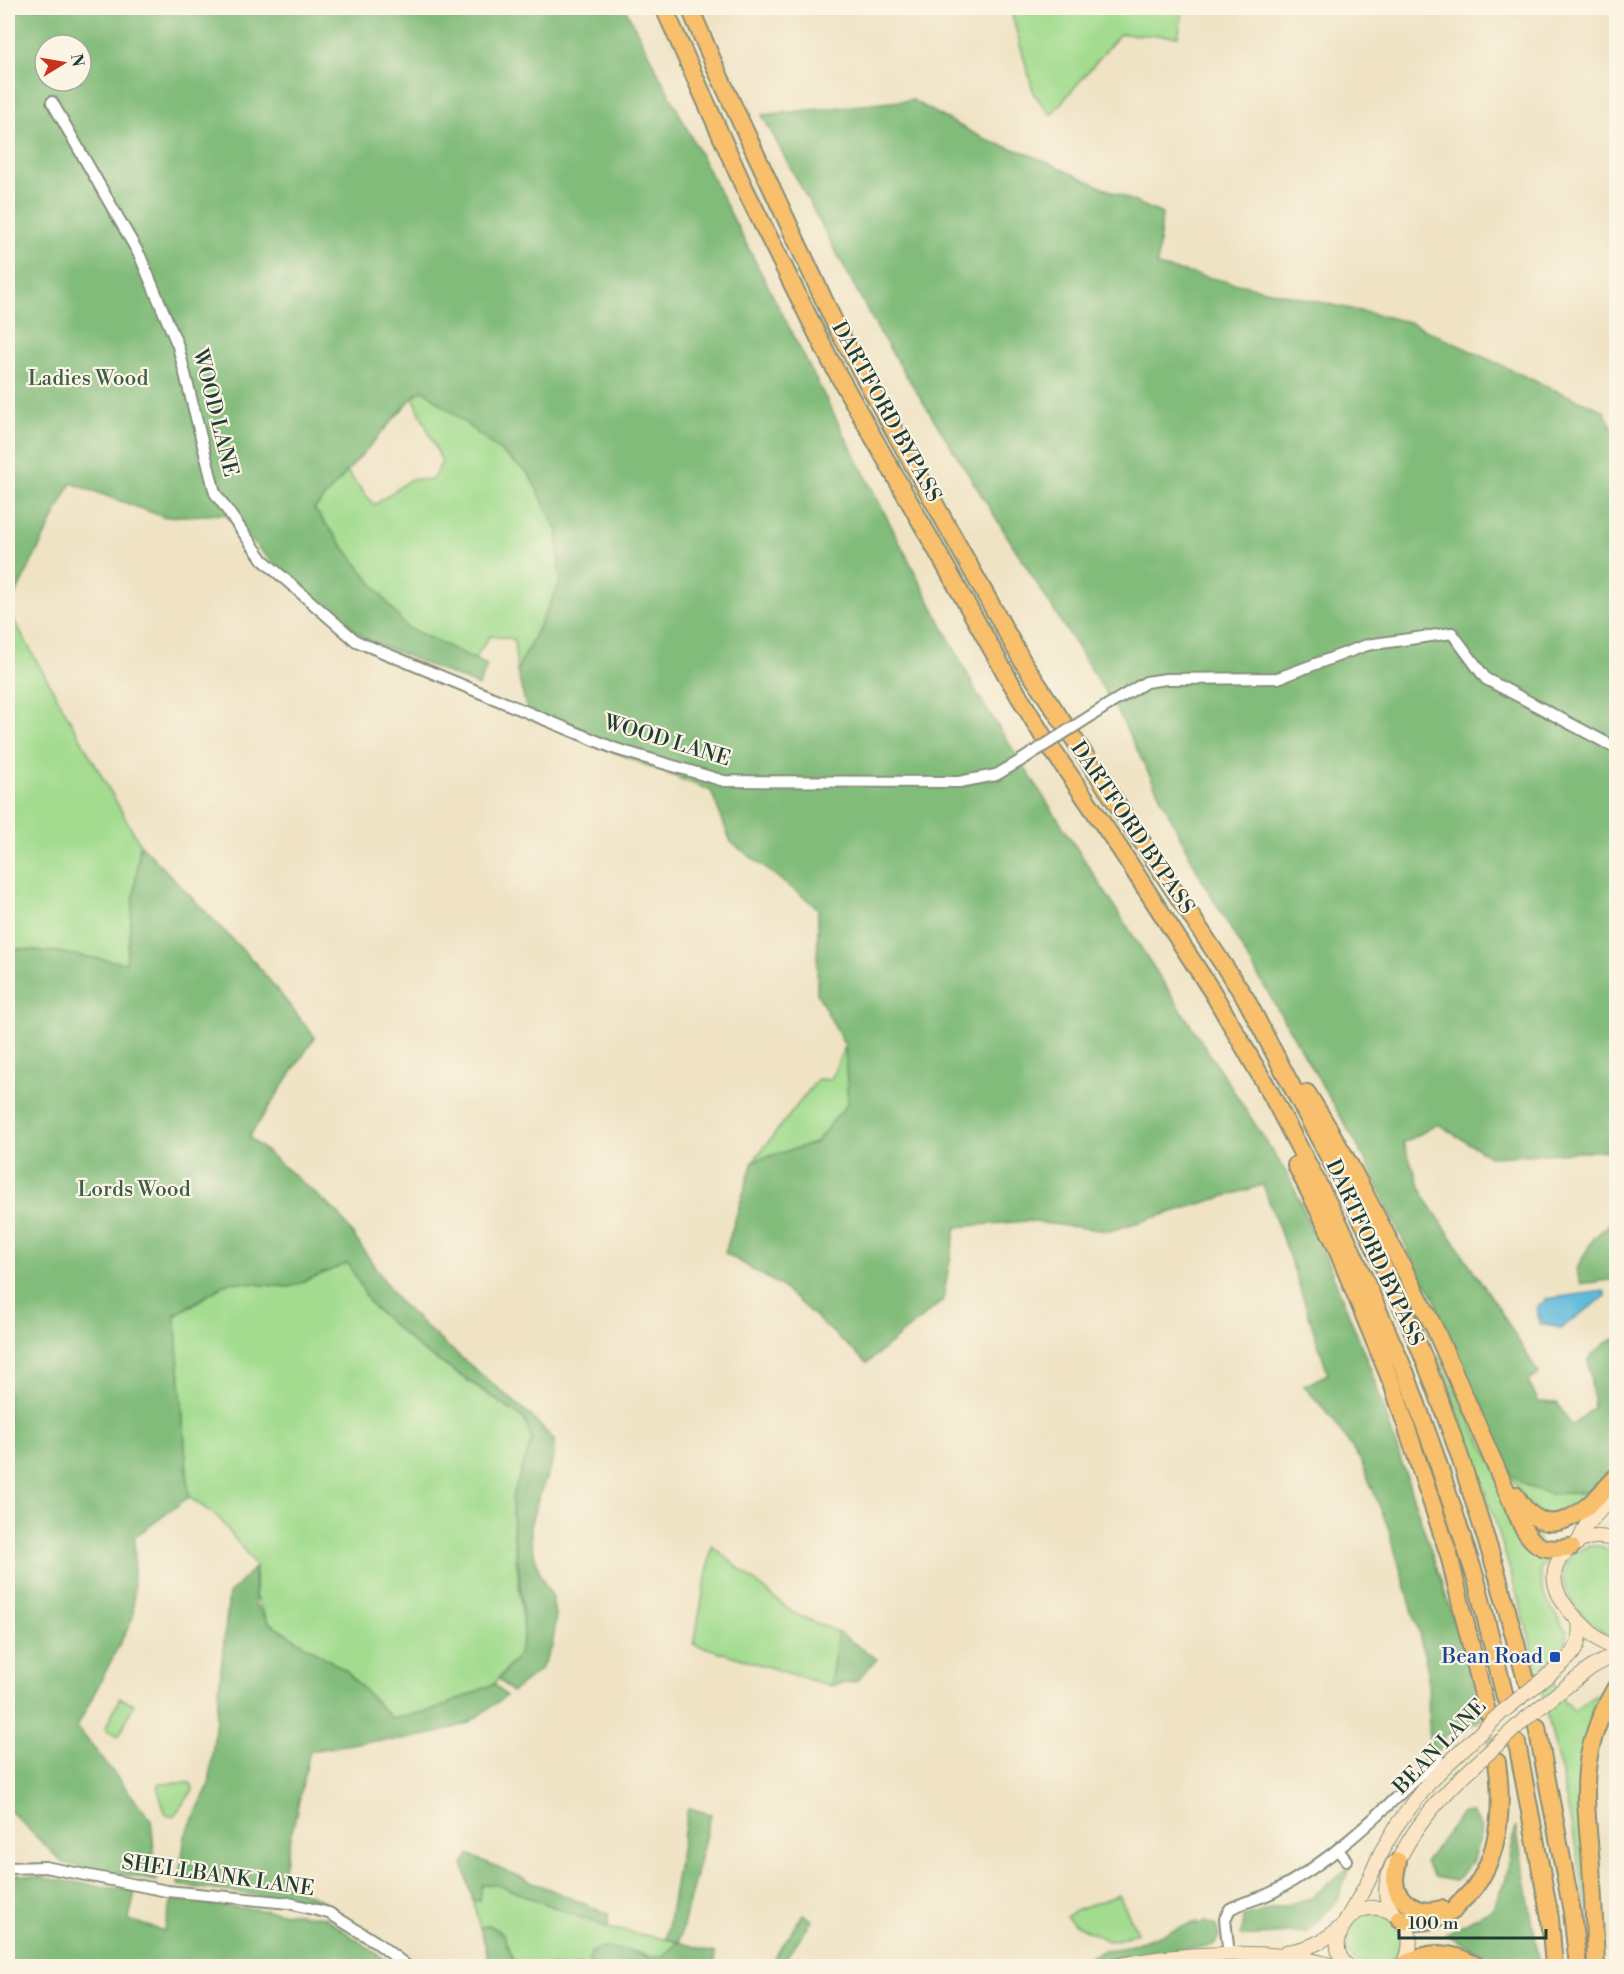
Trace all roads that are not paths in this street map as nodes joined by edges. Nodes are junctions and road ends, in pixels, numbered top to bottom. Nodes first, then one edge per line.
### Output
1 (664, 8) edge
2 (690, 8) edge
3 (52, 102) dead end
4 (1617, 748) edge
5 (1246, 999) junction
6 (1271, 1094) junction
7 (1617, 1477) edge
8 (1505, 1486) junction
9 (1617, 1492) edge
10 (1617, 1541) edge
11 (1574, 1545) junction
12 (1579, 1621) junction
13 (1617, 1649) edge
14 (1617, 1654) edge
15 (1526, 1680) dead end
16 (1617, 1687) edge
17 (1505, 1697) dead end
18 (1487, 1712) tunnel mouth
19 (1537, 1727) dead end
20 (1517, 1743) dead end
21 (1433, 1756) dead end
22 (1497, 1762) tunnel mouth
23 (1338, 1850) junction
24 (1346, 1860) dead end
25 (1398, 1861) junction
26 (8, 1868) edge
27 (1458, 1904) junction
28 (1396, 1916) junction
29 (1344, 1923) junction
30 (1229, 1955) junction
31 (1269, 1955) junction
32 (1403, 1965) edge
33 (407, 1966) edge
34 (1113, 1966) edge
35 (1332, 1966) edge
36 (1348, 1966) edge
37 (1477, 1966) edge
38 (1554, 1966) edge
39 (1578, 1966) edge
40 (1596, 1966) edge

1 - 6 highway, DARTFORD BYPASS
2 - 5 highway, DARTFORD BYPASS
3 - 4 street, WOOD LANE, bridge
5 - 8 highway
5 - 15 highway, DARTFORD BYPASS
6 - 17 highway, DARTFORD BYPASS
6 - 18 highway
7 - 8 highway
8 - 11 highway
9 - 11 main road
10 - 11 main road
11 - 12 main road
12 - 13 main road
12 - 29 main road, BEAN LANE, bridge
14 - 25 main road, BEAN LANE, bridge
16 - 40 highway
19 - 39 highway
20 - 38 highway
21 - 23 street, BEAN LANE
22 - 27 highway
23 - 24 street
23 - 30 street, BEAN LANE
25 - 27 highway
25 - 28 main road, BEAN LANE
26 - 33 street, SHELLBANK LANE
27 - 28 highway
28 - 29 main road
28 - 32 main road, BEAN LANE
29 - 31 main road, BEAN LANE
29 - 36 main road
30 - 31 main road, BEAN LANE
30 - 34 main road, BEAN LANE
31 - 35 main road, BEAN LANE
32 - 37 highway

